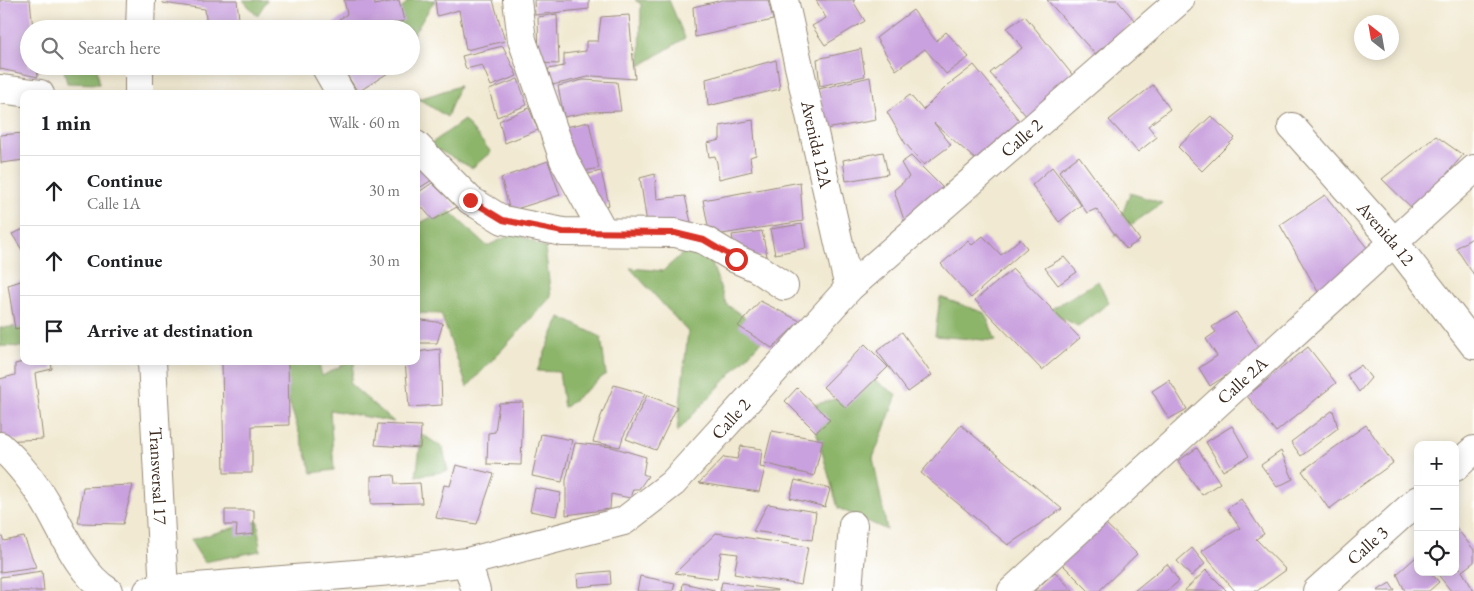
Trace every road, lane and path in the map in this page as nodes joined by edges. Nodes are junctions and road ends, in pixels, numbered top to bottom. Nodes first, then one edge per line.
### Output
1 (141, 0) edge
2 (517, 0) edge
3 (784, 0) edge
4 (1176, 1) edge
5 (140, 20) edge
6 (139, 75) edge
7 (330, 75) edge
8 (0, 89) edge
9 (139, 90) edge
10 (339, 90) edge
11 (20, 92) edge
12 (1292, 127) dead end
13 (420, 149) edge
14 (1474, 169) edge
15 (603, 231) junction
16 (1394, 242) junction
17 (784, 286) dead end
18 (849, 288) junction
19 (1474, 345) edge
20 (152, 365) edge
21 (0, 446) edge
22 (1474, 450) edge
23 (1459, 463) edge
24 (1414, 504) edge
25 (853, 525) dead end
26 (467, 562) junction
27 (159, 590) edge
28 (108, 591) edge
29 (476, 591) edge
30 (848, 591) edge
31 (1012, 591) edge
32 (1317, 591) edge

1 - 5 street
2 - 15 street
3 - 18 street, Avenida 12A
4 - 18 street, Calle 2
6 - 9 street
7 - 10 street
8 - 11 street
12 - 16 street, Avenida 12
13 - 15 street
14 - 16 street, Calle 2A
15 - 17 street
16 - 19 street, Avenida 12
16 - 31 street, Calle 2A
18 - 26 street, Calle 2
20 - 27 street, Transversal 17
21 - 28 street
22 - 23 street
24 - 32 street, Calle 3
25 - 30 street
26 - 27 street, Calle 2
26 - 29 street

